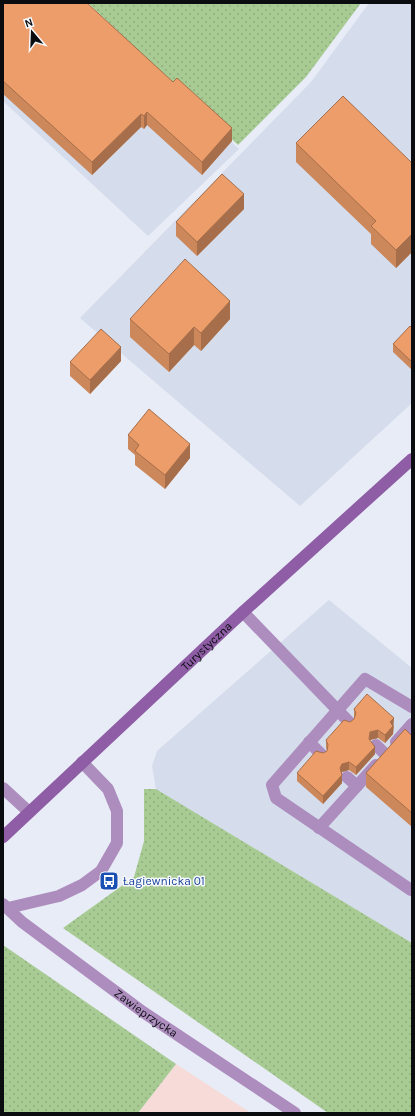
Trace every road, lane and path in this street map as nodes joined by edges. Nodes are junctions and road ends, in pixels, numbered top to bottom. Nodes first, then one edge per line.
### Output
1 (412, 459) edge
2 (244, 612) junction
3 (412, 707) edge
4 (337, 711) junction
5 (349, 722) edge
6 (412, 724) edge
7 (309, 742) junction
8 (376, 745) dead end
9 (321, 754) edge
10 (385, 754) junction
11 (82, 762) junction
12 (347, 777) dead end
13 (357, 786) junction
14 (3, 788) edge
15 (29, 812) junction
16 (319, 828) junction
17 (3, 837) edge
18 (412, 888) edge
19 (5, 906) edge
20 (295, 1113) edge

1 - 2 main road, Turystyczna
2 - 4 street
2 - 11 main road, Turystyczna
3 - 4 street
4 - 5 street
4 - 7 street
6 - 10 street
7 - 9 street
7 - 16 street
8 - 10 street
10 - 13 street
11 - 15 main road, Turystyczna
11 - 19 street
12 - 13 street
13 - 16 street
14 - 15 street
15 - 17 main road, Turystyczna
16 - 18 street
19 - 20 street, Zawieprzycka

